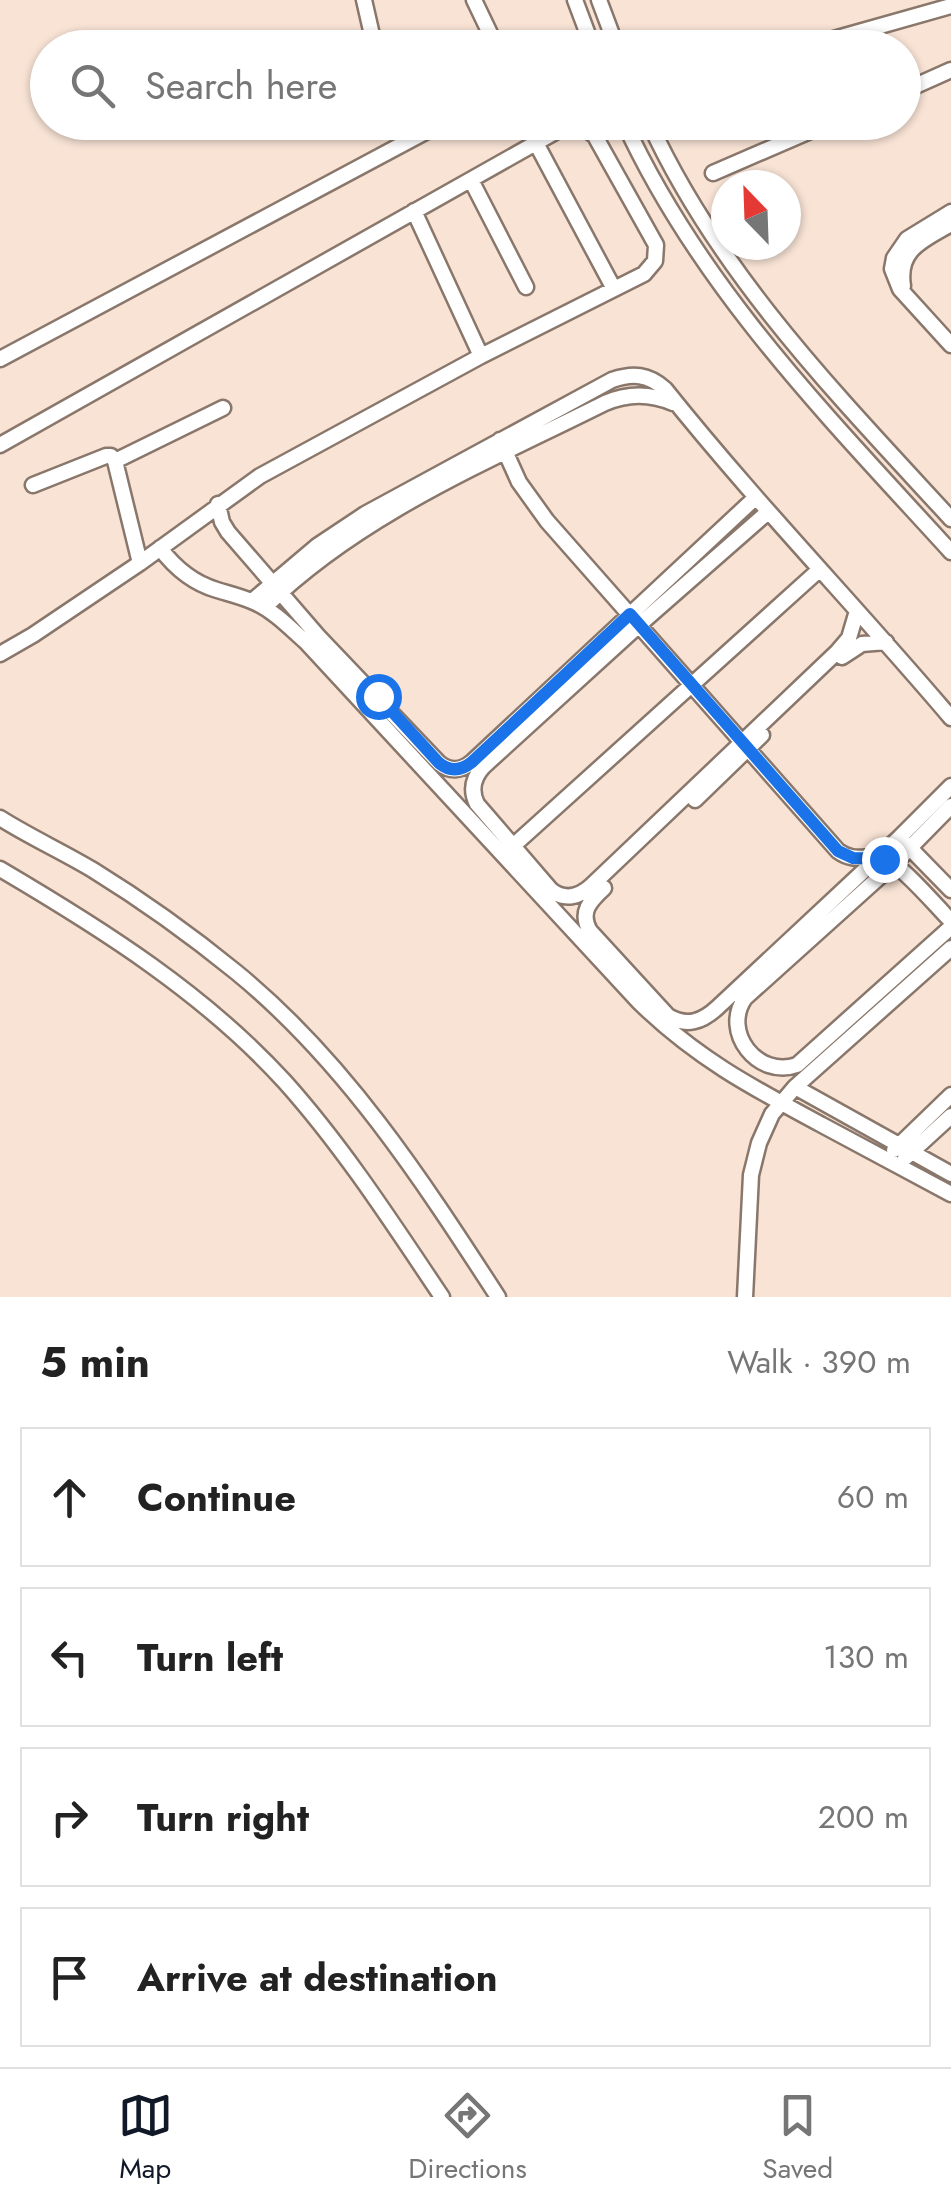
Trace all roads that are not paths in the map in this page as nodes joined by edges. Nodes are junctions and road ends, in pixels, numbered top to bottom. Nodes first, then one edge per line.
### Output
1 (364, 0) edge
2 (474, 0) edge
3 (575, 0) edge
4 (600, 0) edge
5 (951, 6) edge
6 (372, 30) edge
7 (488, 30) edge
8 (586, 30) edge
9 (610, 30) edge
10 (866, 30) edge
11 (951, 70) edge
12 (921, 83) edge
13 (410, 140) edge
14 (542, 140) edge
15 (596, 140) edge
16 (634, 140) edge
17 (658, 140) edge
18 (790, 140) edge
19 (536, 143) junction
20 (722, 170) edge
21 (471, 180) junction
22 (414, 211) junction
23 (951, 212) edge
24 (951, 224) edge
25 (526, 286) dead end
26 (614, 289) junction
27 (907, 296) junction
28 (951, 345) edge
29 (482, 356) junction
30 (0, 359) edge
31 (223, 408) dead end
32 (0, 445) edge
33 (502, 447) junction
34 (115, 461) junction
35 (32, 485) dead end
36 (755, 498) junction
37 (218, 504) junction
38 (768, 512) junction
39 (951, 518) edge
40 (160, 548) junction
41 (951, 552) edge
42 (140, 562) junction
43 (819, 570) junction
44 (276, 588) junction
45 (258, 604) junction
46 (857, 611) junction
47 (635, 619) junction
48 (886, 642) junction
49 (0, 654) edge
50 (692, 685) junction
51 (951, 718) edge
52 (745, 746) junction
53 (951, 786) edge
54 (951, 806) edge
55 (0, 818) edge
56 (905, 843) junction
57 (513, 846) junction
58 (878, 858) junction
59 (894, 864) junction
60 (0, 869) edge
61 (951, 890) edge
62 (951, 924) edge
63 (951, 948) edge
64 (795, 1088) junction
65 (951, 1095) edge
66 (780, 1103) junction
67 (951, 1116) edge
68 (905, 1148) junction
69 (892, 1162) junction
70 (951, 1174) edge
71 (951, 1194) edge
72 (442, 1297) edge
73 (498, 1297) edge
74 (745, 1297) edge

1 - 6 street
2 - 7 street
3 - 8 street
4 - 9 street
5 - 10 street
11 - 12 street
13 - 30 street
14 - 19 street
15 - 26 street
16 - 41 street
17 - 39 street
18 - 20 street
19 - 21 street
19 - 26 street
21 - 22 street
21 - 25 street
22 - 29 street
22 - 32 street
23 - 27 street
24 - 27 street
26 - 29 street
27 - 28 street
29 - 37 street
31 - 34 street
33 - 36 street
33 - 44 street
33 - 47 street
34 - 35 street
34 - 42 street
36 - 38 street
36 - 47 street
37 - 40 street
37 - 44 street
38 - 43 street
38 - 47 street
40 - 42 street
40 - 45 street
42 - 49 street
43 - 46 street
43 - 50 street
44 - 45 street
44 - 47 street
45 - 66 street
46 - 48 street
46 - 52 street
47 - 50 street
47 - 57 street
48 - 51 street
48 - 52 street
50 - 52 street
50 - 57 street
52 - 57 street
52 - 58 street
52 - 58 street
53 - 56 street
54 - 56 street
55 - 73 street
56 - 58 street
56 - 59 street
56 - 61 street
58 - 59 street
59 - 62 street
59 - 62 street
60 - 72 street
63 - 64 street
64 - 66 street
64 - 68 street
65 - 68 street
66 - 69 street
66 - 74 street
67 - 68 street
68 - 69 street
68 - 70 street
69 - 71 street

